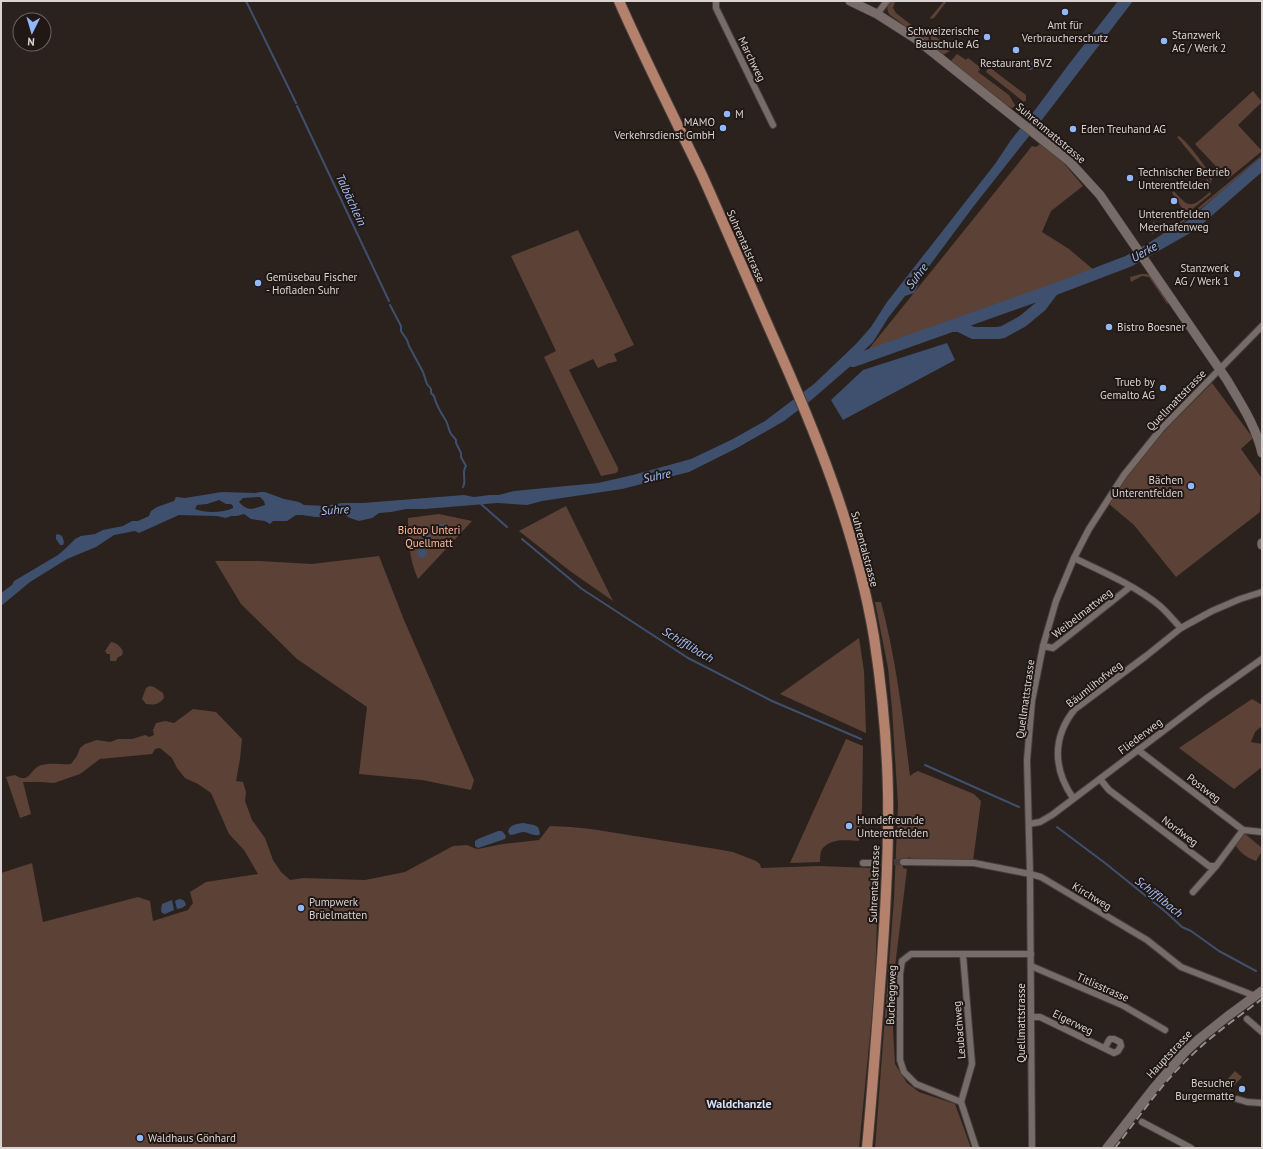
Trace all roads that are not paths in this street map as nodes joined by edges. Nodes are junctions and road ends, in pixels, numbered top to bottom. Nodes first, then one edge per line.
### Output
1 (619, 1) edge
2 (716, 1) edge
3 (850, 1) edge
4 (887, 1) edge
5 (877, 14) junction
6 (773, 125) dead end
7 (1262, 326) edge
8 (1220, 369) junction
9 (1262, 453) edge
10 (1074, 558) junction
11 (1130, 587) junction
12 (1262, 592) edge
13 (1181, 628) junction
14 (1043, 646) junction
15 (1262, 659) edge
16 (1138, 750) junction
17 (1100, 779) junction
18 (1073, 798) junction
19 (1029, 824) junction
20 (1243, 830) junction
21 (1262, 832) edge
22 (903, 862) tunnel mouth
23 (863, 863) dead end
24 (876, 863) tunnel mouth
25 (1216, 866) junction
26 (1030, 874) junction
27 (1193, 892) dead end
28 (1031, 954) junction
29 (963, 955) junction
30 (1031, 966) junction
31 (1258, 993) edge
32 (1031, 1017) junction
33 (1247, 1019) dead end
34 (1165, 1030) dead end
35 (1262, 1032) edge
36 (1105, 1048) dead end
37 (1237, 1099) dead end
38 (961, 1102) junction
39 (1262, 1103) edge
40 (1142, 1122) dead end
41 (868, 1148) edge
42 (976, 1148) edge
43 (1032, 1148) edge
44 (1107, 1148) edge
45 (1191, 1148) edge

1 - 41 main road, Suhrentalstrasse
2 - 6 street, Marchweg
3 - 5 street, Suhrenmattstrasse
4 - 5 street
5 - 8 street, Suhrenmattstrasse
7 - 8 street, Quellmattstrasse
8 - 9 street, Suhrenmattstrasse
8 - 10 street, Quellmattstrasse
10 - 11 street, Weibelmattweg
10 - 14 street, Quellmattstrasse
11 - 13 street, Weibelmattweg
11 - 14 street, Weibelmattweg
12 - 13 street, Bäumlihofweg
13 - 18 street, Bäumlihofweg
14 - 19 street, Quellmattstrasse
15 - 16 street, Fliederweg
16 - 17 street, Fliederweg
16 - 20 street, Postweg
17 - 18 street, Fliederweg
17 - 25 street, Nordweg
18 - 19 street, Fliederweg
19 - 26 street, Quellmattstrasse
20 - 21 street
20 - 25 street
22 - 26 street, Kirchweg
23 - 24 street
25 - 27 street
26 - 28 street, Quellmattstrasse
26 - 31 street, Kirchweg
28 - 29 street, Bucheggweg
28 - 30 street, Quellmattstrasse
29 - 38 street, Leubachweg
29 - 38 street, Bucheggweg
30 - 32 street, Quellmattstrasse
30 - 34 street, Titlisstrasse
31 - 44 street, Hauptstrasse
32 - 36 street, Eigerweg
32 - 43 street, Quellmattstrasse
33 - 35 street
37 - 39 street
38 - 42 street
40 - 45 street

